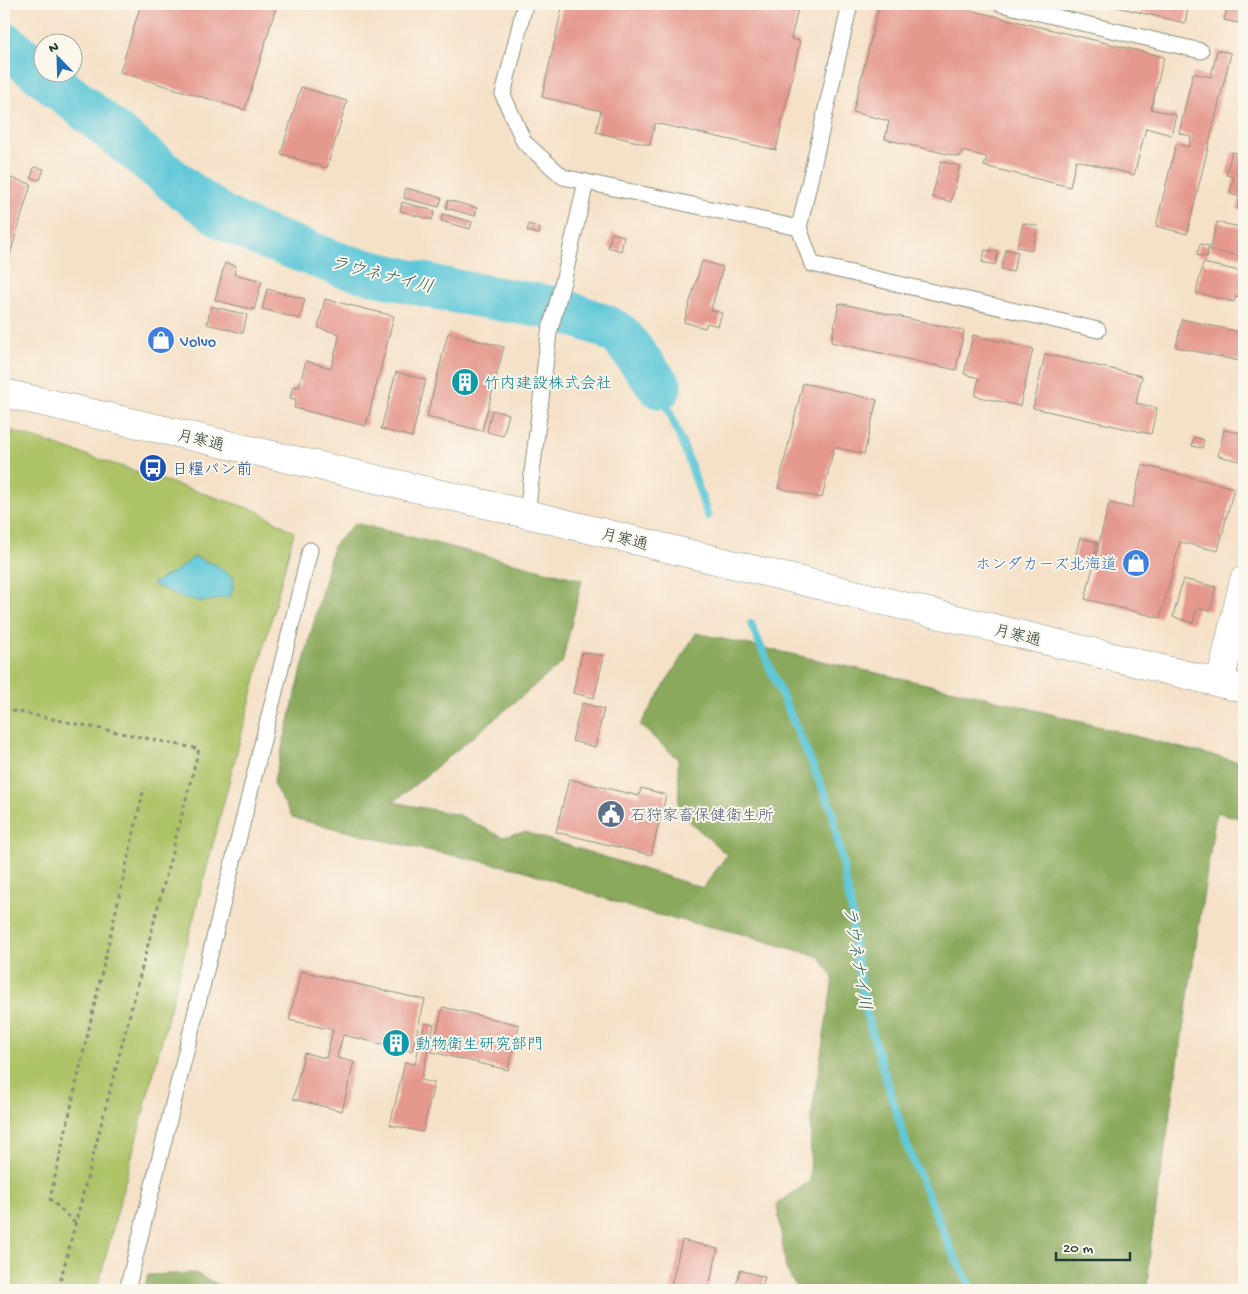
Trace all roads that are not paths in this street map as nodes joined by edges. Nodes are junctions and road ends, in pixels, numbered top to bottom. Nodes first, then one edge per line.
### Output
1 (525, 4) edge
2 (850, 4) edge
3 (1001, 4) edge
4 (1201, 50) dead end
5 (586, 182) junction
6 (800, 228) junction
7 (1098, 330) dead end
8 (4, 393) edge
9 (527, 514) junction
10 (310, 550) dead end
11 (1244, 580) edge
12 (1232, 686) edge
13 (127, 1290) edge

1 - 5 lane
2 - 6 lane
3 - 4 lane
5 - 6 lane
5 - 9 lane
6 - 7 lane
8 - 9 main road, 月寒通
9 - 12 main road, 月寒通
10 - 13 lane
11 - 12 main road

